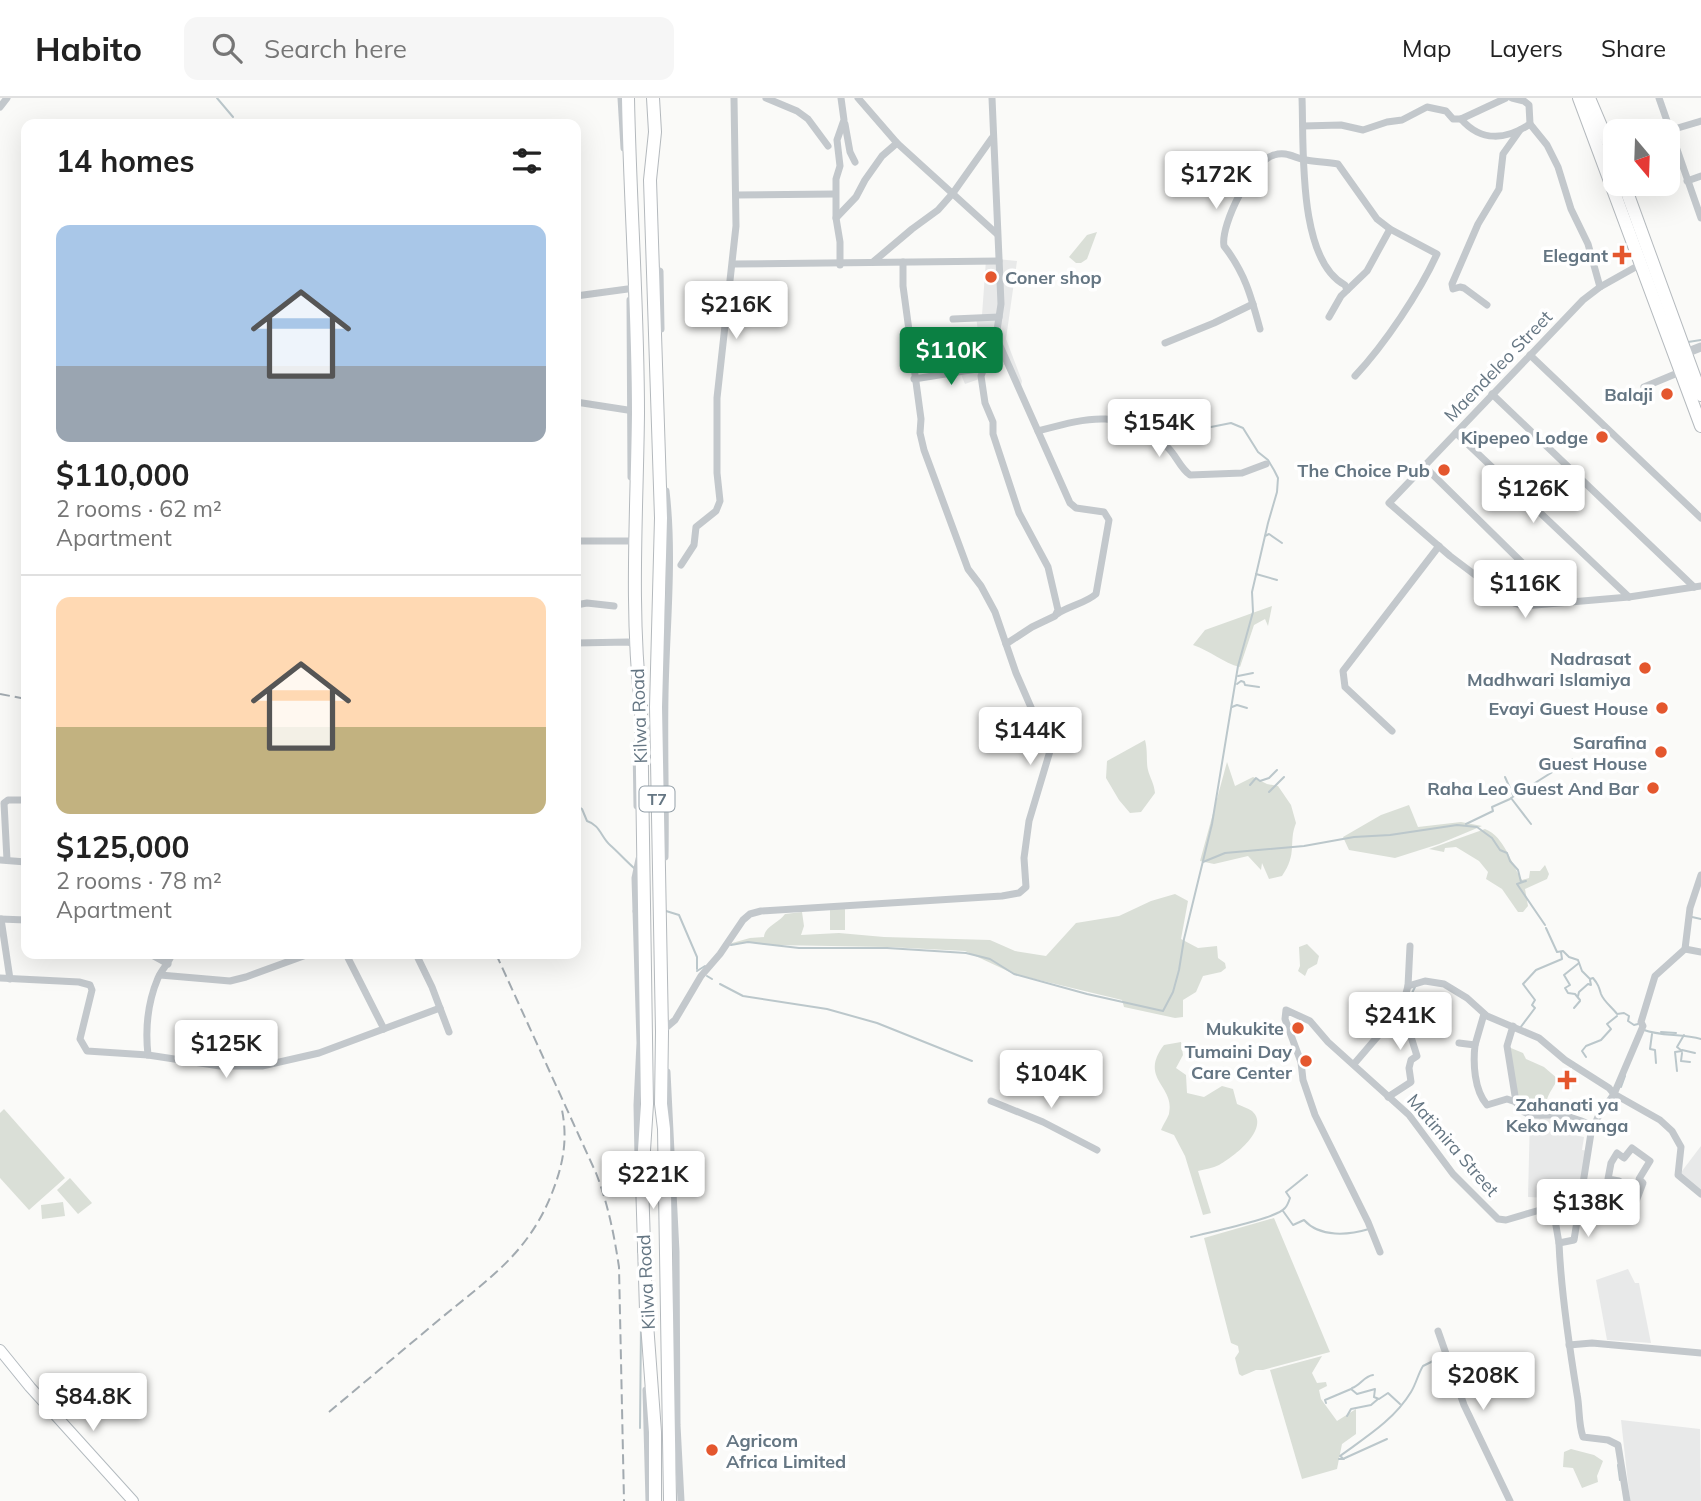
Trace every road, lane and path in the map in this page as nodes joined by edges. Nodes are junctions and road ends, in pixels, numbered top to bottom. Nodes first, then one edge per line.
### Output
1 (7, 98) edge
2 (621, 98) edge
3 (628, 98) edge
4 (653, 98) edge
5 (734, 98) edge
6 (766, 98) edge
7 (841, 98) edge
8 (859, 98) edge
9 (992, 98) edge
10 (1302, 98) edge
11 (1506, 98) edge
12 (1513, 98) edge
13 (1579, 98) edge
14 (1590, 98) edge
15 (1658, 98) edge
16 (1530, 101) edge
17 (0, 107) edge
18 (1461, 119) junction
19 (1666, 119) edge
20 (844, 120) junction
21 (1701, 121) edge
22 (1530, 124) junction
23 (1303, 126) junction
24 (1680, 128) edge
25 (1520, 130) junction
26 (1603, 130) edge
27 (992, 137) junction
28 (897, 143) junction
29 (828, 146) dead end
30 (1680, 159) edge
31 (1302, 160) junction
32 (855, 162) dead end
33 (1701, 176) edge
34 (1687, 181) junction
35 (953, 193) junction
36 (835, 194) junction
37 (736, 195) junction
38 (1629, 196) edge
39 (836, 218) junction
40 (1701, 218) edge
41 (1390, 229) junction
42 (997, 234) junction
43 (999, 261) junction
44 (903, 262) junction
45 (872, 263) junction
46 (733, 264) junction
47 (1641, 264) junction
48 (840, 265) junction
49 (1600, 287) junction
50 (632, 288) junction
51 (1347, 290) junction
52 (581, 295) edge
53 (1253, 304) junction
54 (1487, 305) dead end
55 (999, 317) junction
56 (1329, 317) dead end
57 (953, 319) dead end
58 (1260, 329) dead end
59 (996, 337) junction
60 (1165, 343) dead end
61 (1701, 347) edge
62 (1530, 355) junction
63 (1680, 356) junction
64 (984, 368) junction
65 (1681, 372) junction
66 (1355, 376) dead end
67 (914, 379) junction
68 (1644, 387) dead end
69 (1492, 394) junction
70 (1701, 395) edge
71 (581, 403) edge
72 (634, 411) junction
73 (1701, 426) edge
74 (1038, 431) junction
75 (1456, 433) junction
76 (1266, 464) dead end
77 (1424, 466) junction
78 (1701, 517) edge
79 (581, 541) edge
80 (632, 541) junction
81 (1439, 547) junction
82 (681, 565) dead end
83 (1697, 587) edge
84 (1629, 597) junction
85 (1562, 601) junction
86 (581, 604) edge
87 (614, 606) dead end
88 (1057, 614) junction
89 (581, 643) edge
90 (634, 644) junction
91 (1006, 644) junction
92 (1392, 730) dead end
93 (21, 800) edge
94 (4, 860) edge
95 (1701, 875) edge
96 (639, 910) junction
97 (1, 919) edge
98 (21, 920) edge
99 (1410, 946) dead end
100 (1685, 949) junction
101 (1701, 952) edge
102 (159, 959) edge
103 (170, 959) edge
104 (296, 959) edge
105 (349, 959) edge
106 (418, 959) edge
107 (168, 964) junction
108 (160, 975) junction
109 (0, 978) edge
110 (10, 979) junction
111 (1408, 986) junction
112 (440, 1008) junction
113 (1402, 1008) junction
114 (1483, 1014) junction
115 (1513, 1026) junction
116 (384, 1029) junction
117 (664, 1031) junction
118 (449, 1032) dead end
119 (1459, 1043) dead end
120 (1475, 1045) junction
121 (148, 1055) junction
122 (1353, 1064) junction
123 (1615, 1094) junction
124 (1388, 1097) junction
125 (991, 1101) dead end
126 (1516, 1102) junction
127 (1594, 1126) junction
128 (1097, 1150) dead end
129 (1640, 1191) junction
130 (1582, 1194) junction
131 (1701, 1194) edge
132 (1559, 1243) junction
133 (1380, 1252) dead end
134 (1438, 1331) dead end
135 (1569, 1345) junction
136 (0, 1350) edge
137 (1701, 1353) edge
138 (0, 1361) edge
139 (30, 1387) junction
140 (133, 1501) edge
141 (649, 1501) edge
142 (654, 1501) edge
143 (670, 1501) edge
144 (681, 1501) edge
145 (1510, 1501) edge
146 (1627, 1501) edge

1 - 17 street
2 - 50 street
3 - 50 main road, Kilwa Road / T7
4 - 117 main road, Kilwa Road / T7
5 - 37 street
6 - 29 street
7 - 20 street
8 - 28 street
9 - 27 street
10 - 23 street
11 - 18 street
12 - 16 street
13 - 47 main road
14 - 26 main road
15 - 19 street
16 - 22 street
18 - 23 street
18 - 25 street
20 - 32 street
20 - 36 street
21 - 24 street
22 - 25 street
22 - 49 street
23 - 31 street
25 - 54 street
27 - 35 street
27 - 42 street
28 - 35 street
28 - 39 street
30 - 34 street
31 - 41 street
31 - 51 street
31 - 53 street
33 - 34 street
34 - 40 street
35 - 42 street
35 - 45 street
36 - 37 street
36 - 39 street
37 - 46 street
38 - 63 main road
39 - 48 street
41 - 51 street
41 - 66 street
42 - 43 street
43 - 44 street
43 - 55 street
44 - 45 street
44 - 67 street
45 - 48 street
46 - 48 street
46 - 82 street
47 - 49 street, Maendeleo Street
47 - 63 main road
49 - 62 street, Maendeleo Street
50 - 52 street
50 - 72 main road, Kilwa Road / T7
51 - 56 street
53 - 58 street
53 - 60 street
55 - 57 street
55 - 59 street
59 - 64 street
59 - 74 street
61 - 63 street
62 - 69 street, Maendeleo Street
62 - 78 street
63 - 65 main road
63 - 70 main road
64 - 67 street
64 - 88 street
65 - 68 street
65 - 73 main road
67 - 91 street
69 - 75 street, Maendeleo Street
69 - 83 street
71 - 72 street
72 - 80 main road, Kilwa Road / T7
74 - 76 street
74 - 88 street
75 - 77 street, Maendeleo Street
75 - 84 street
77 - 81 street, Maendeleo Street
77 - 85 street
79 - 80 street
80 - 90 main road, Kilwa Road / T7
81 - 85 street
81 - 92 street
83 - 84 street
84 - 85 street
86 - 87 street
88 - 91 street
89 - 90 street
90 - 96 main road, Kilwa Road / T7
91 - 117 street
93 - 94 street
95 - 100 street
96 - 141 street
96 - 142 main road, Kilwa Road / T7
97 - 98 street
97 - 110 street
99 - 111 street
100 - 101 street
100 - 123 street
102 - 107 street
103 - 107 street
104 - 108 street
105 - 116 street
106 - 112 street
107 - 108 street
108 - 121 street
109 - 110 street
110 - 121 street
111 - 113 street
111 - 114 street
112 - 116 street
112 - 118 street
113 - 122 street
113 - 124 street
114 - 115 street
114 - 120 street
115 - 123 street
115 - 126 street
116 - 121 street
117 - 143 main road, Kilwa Road / T7
117 - 144 street
119 - 120 street
120 - 126 street
122 - 124 street, Matimira Street
122 - 133 street, Matimira Street
123 - 127 street
123 - 131 street
124 - 132 street, Matimira Street
125 - 128 street
126 - 127 street
127 - 130 street
129 - 129 street
129 - 130 street
130 - 132 street
132 - 135 street
134 - 145 street
135 - 137 street
135 - 146 street
136 - 139 main road
138 - 139 main road
139 - 140 main road

